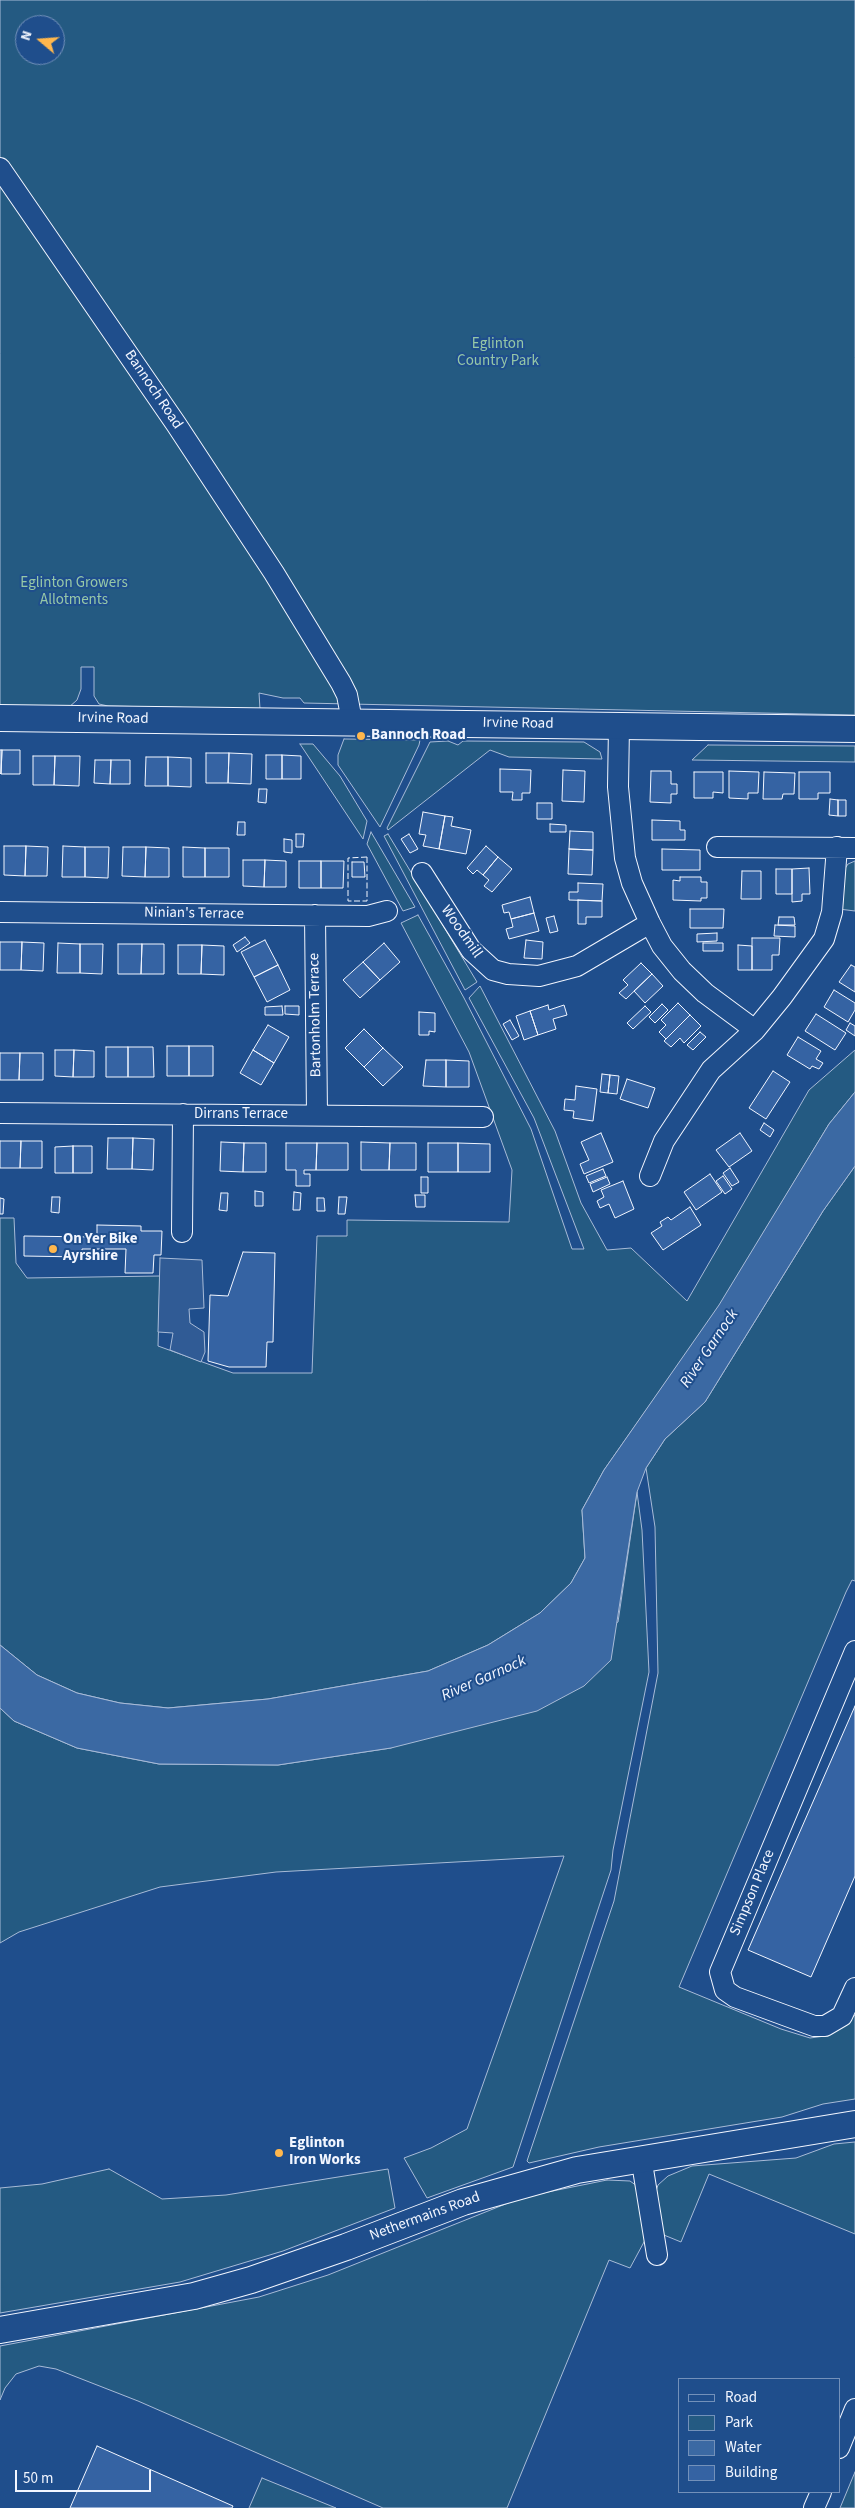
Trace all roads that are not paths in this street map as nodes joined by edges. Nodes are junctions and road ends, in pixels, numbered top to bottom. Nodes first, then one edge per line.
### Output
1 (0, 168) edge
2 (0, 718) edge
3 (352, 721) junction
4 (618, 726) junction
5 (855, 729) edge
6 (717, 847) dead end
7 (846, 847) edge
8 (422, 873) dead end
9 (0, 912) edge
10 (387, 912) dead end
11 (315, 916) junction
12 (650, 923) junction
13 (755, 1030) junction
14 (0, 1113) edge
15 (183, 1114) junction
16 (317, 1115) junction
17 (483, 1117) dead end
18 (650, 1176) dead end
19 (182, 1232) dead end
20 (855, 1651) edge
21 (855, 1988) edge
22 (855, 2124) edge
23 (641, 2158) junction
24 (658, 2255) dead end
25 (0, 2330) edge
26 (855, 2409) edge
27 (840, 2446) edge
28 (821, 2493) edge
29 (814, 2508) edge

1 - 3 street, Bannoch Road
2 - 3 main road, Irvine Road
3 - 4 main road, Irvine Road
4 - 5 main road, Irvine Road
4 - 12 street
6 - 7 street
7 - 13 street
8 - 12 street, Woodmill
9 - 11 street, Ninian's Terrace
10 - 11 street, Ninian's Terrace
11 - 16 street, Bartonholm Terrace
12 - 13 street
13 - 18 street
14 - 15 street, Dirrans Terrace
15 - 16 street, Dirrans Terrace
15 - 19 street
16 - 17 street, Dirrans Terrace
20 - 21 street, Simpson Place
22 - 23 main road, Nethermains Road
23 - 24 street
23 - 25 main road, Nethermains Road
26 - 27 street
28 - 29 street

